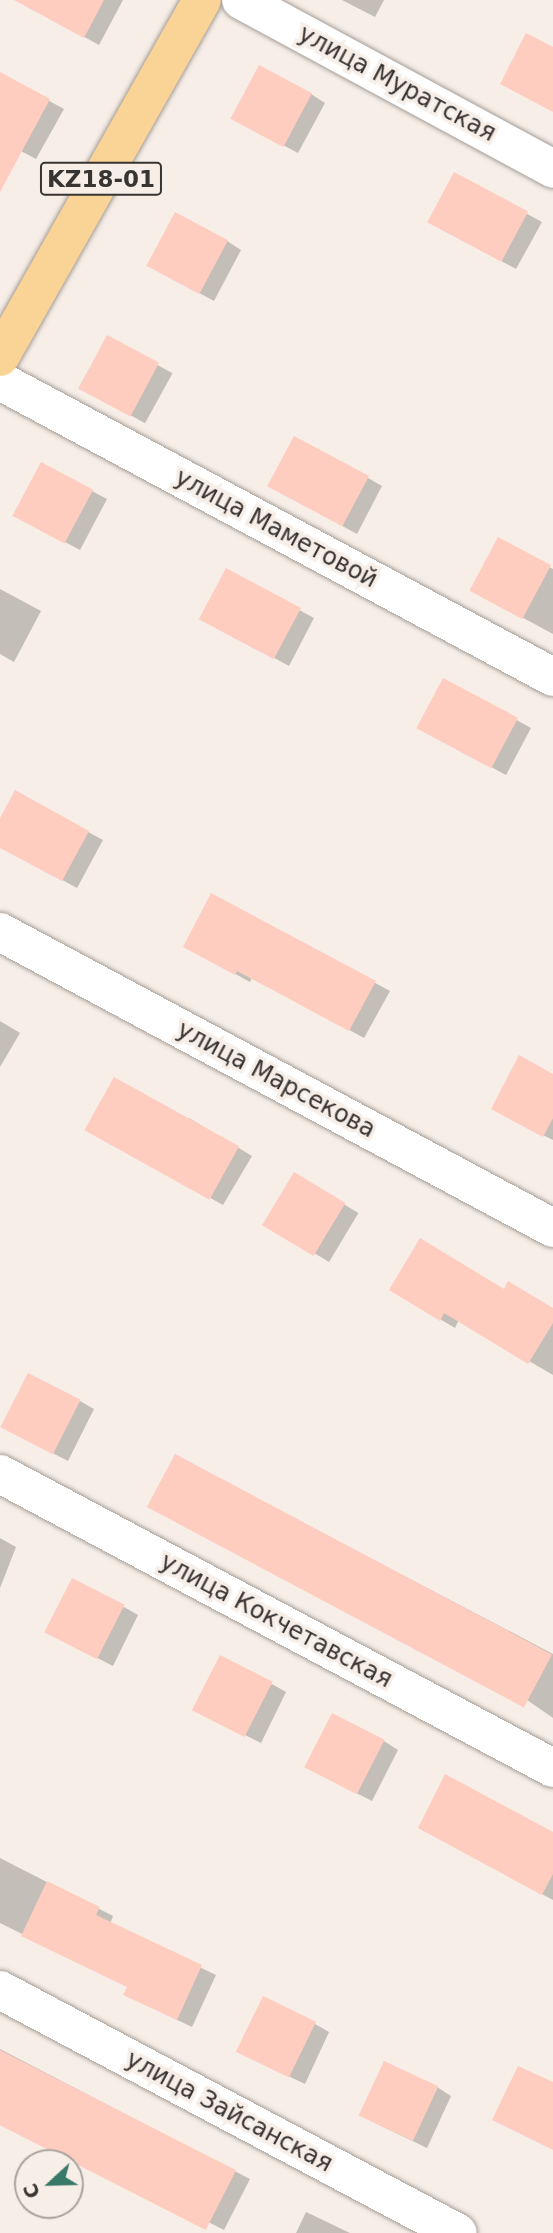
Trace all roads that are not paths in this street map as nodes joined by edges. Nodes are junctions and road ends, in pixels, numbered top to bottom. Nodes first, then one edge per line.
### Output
1 (202, 0) edge
2 (241, 0) edge
3 (553, 169) edge
4 (0, 357) edge
5 (0, 381) edge
6 (553, 677) edge
7 (0, 932) edge
8 (553, 1228) edge
9 (0, 1475) edge
10 (553, 1768) edge
11 (0, 1990) edge
12 (458, 2233) edge

1 - 4 main road, KZ18-01
2 - 3 street, улица Муратская
5 - 6 street, улица Маметовой
7 - 8 street, улица Марсекова
9 - 10 street, улица Кокчетавская
11 - 12 street, улица Зайсанская

